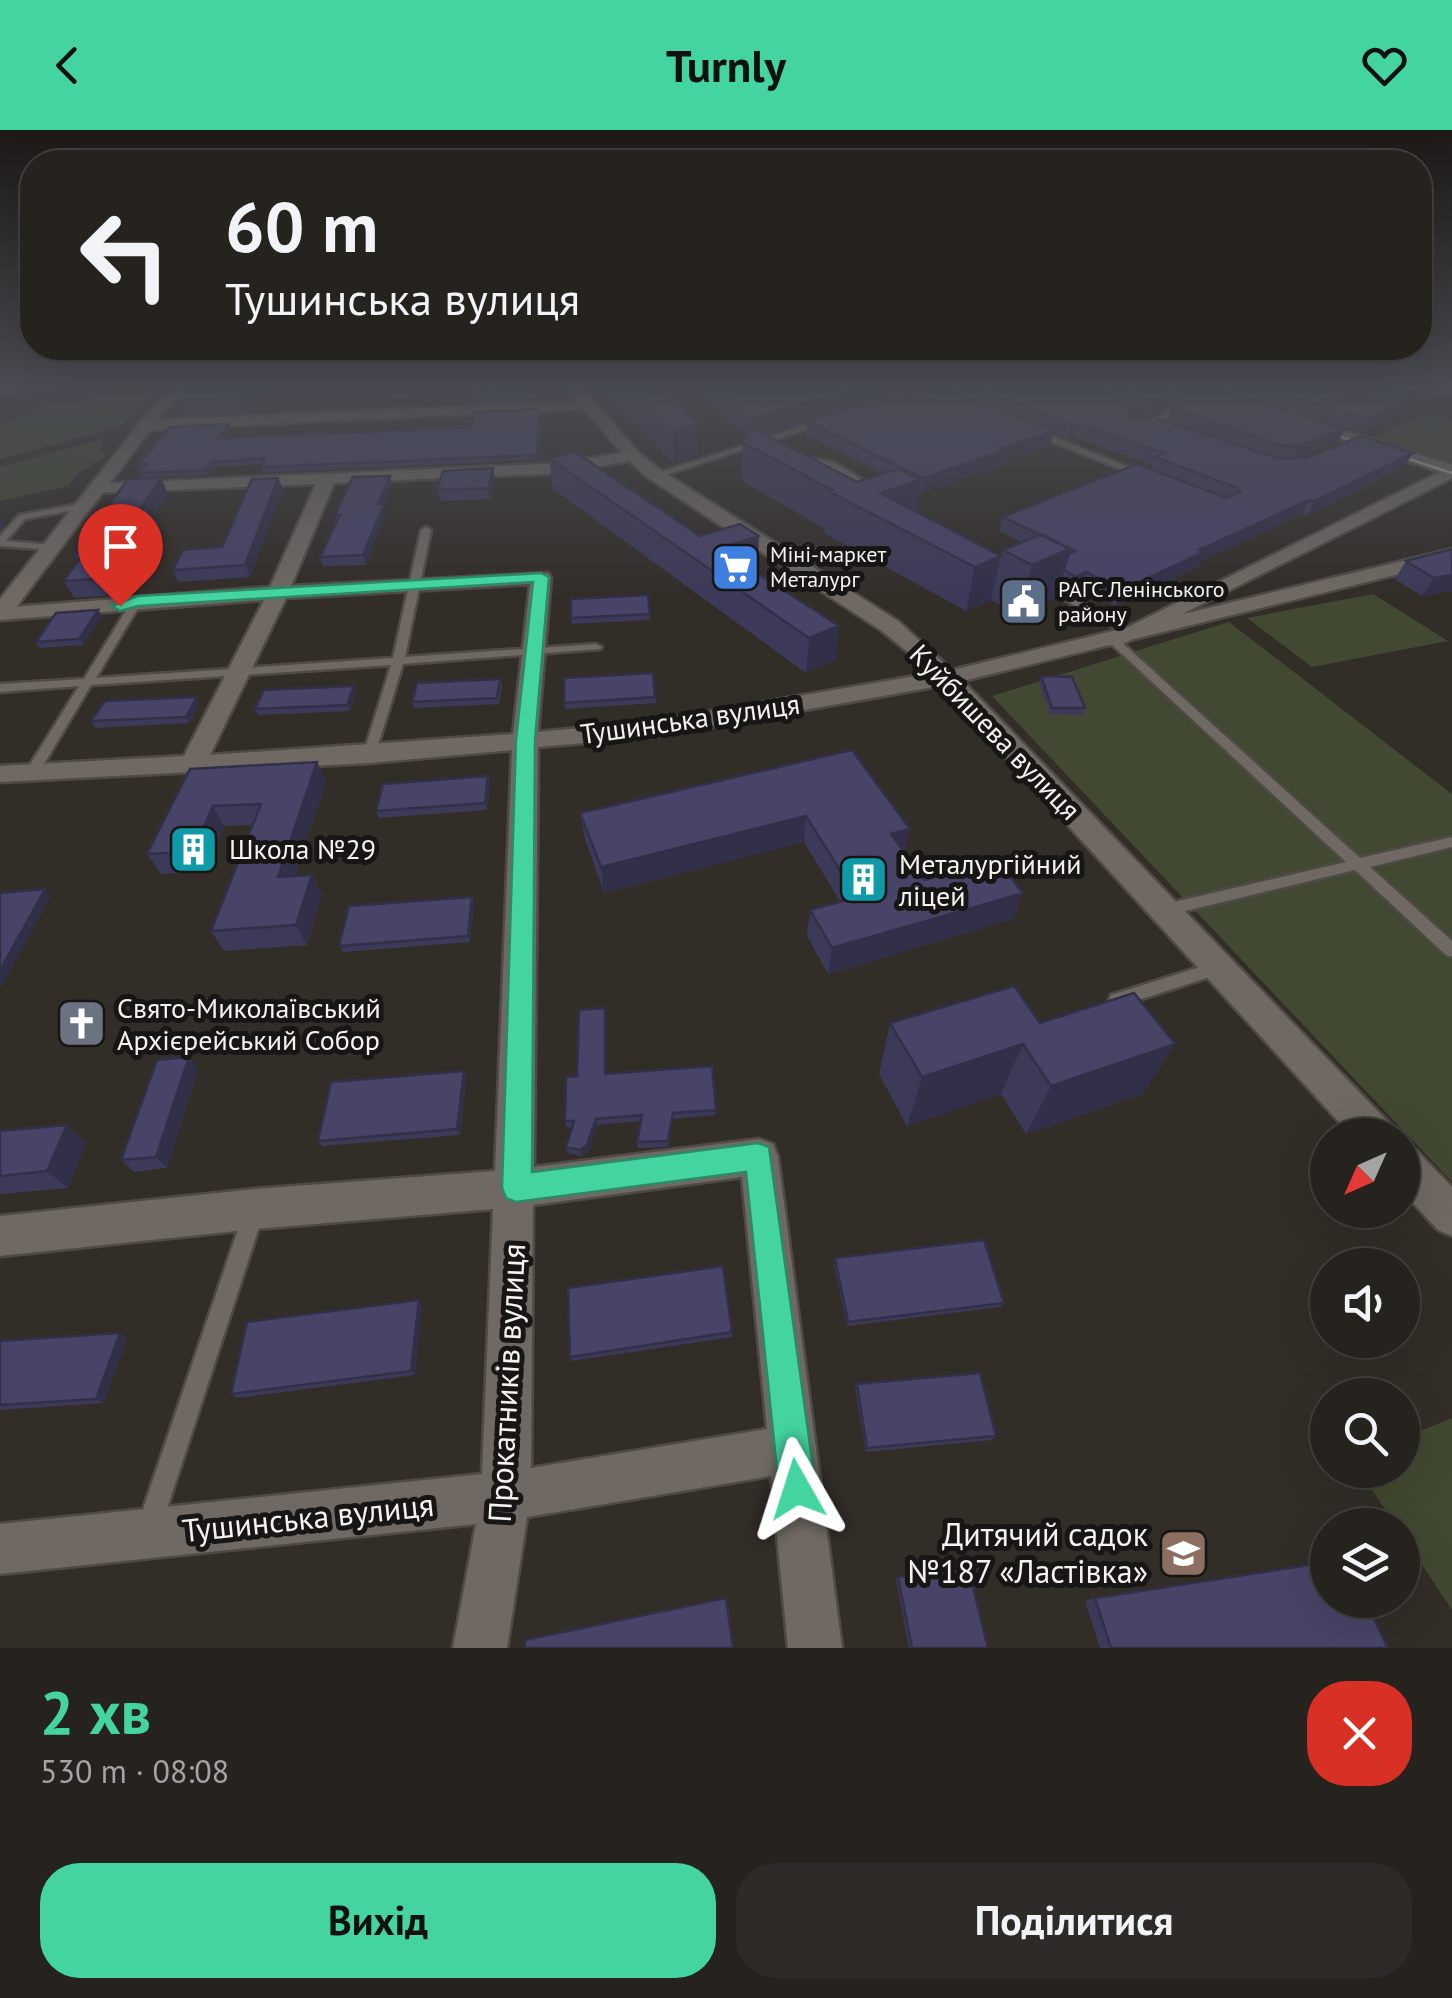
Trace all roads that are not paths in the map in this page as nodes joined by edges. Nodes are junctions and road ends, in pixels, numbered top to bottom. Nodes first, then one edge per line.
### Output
1 (125, 455) edge
2 (721, 455) edge
3 (1092, 455) edge
4 (1402, 455) edge
5 (633, 456) joint
6 (760, 456) edge
7 (788, 458) edge
8 (691, 464) junction
9 (1452, 471) edge
10 (656, 475) junction
11 (328, 478) junction
12 (1153, 479) edge
13 (97, 489) junction
14 (896, 501) edge
15 (84, 506) junction
16 (426, 530) dead end
17 (0, 542) edge
18 (52, 548) junction
19 (1452, 555) edge
20 (1026, 574) edge
21 (414, 585) junction
22 (278, 594) junction
23 (137, 601) junction
24 (0, 614) edge
25 (1121, 636) junction
26 (596, 647) dead end
27 (535, 649) junction
28 (398, 662) junction
29 (240, 672) junction
30 (946, 678) junction
31 (90, 682) junction
32 (0, 688) edge
33 (526, 740) junction
34 (369, 755) junction
35 (193, 764) junction
36 (33, 771) junction
37 (0, 774) edge
38 (1452, 842) edge
39 (1357, 865) junction
40 (1165, 910) junction
41 (1452, 952) edge
42 (1219, 967) junction
43 (1106, 1003) edge
44 (1360, 1118) edge
45 (1420, 1182) edge
46 (516, 1188) junction
47 (255, 1209) junction
48 (1452, 1216) edge
49 (0, 1236) edge
50 (793, 1450) junction
51 (506, 1496) junction
52 (146, 1536) junction
53 (0, 1550) edge
54 (480, 1648) edge
55 (815, 1648) edge

1 - 13 street
2 - 8 lane
3 - 12 lane
4 - 9 street
5 - 10 street, Куйбишева вулиця
5 - 11 street
6 - 8 lane
7 - 14 lane
8 - 10 lane
9 - 25 street
10 - 30 street, Куйбишева вулиця
11 - 13 street
11 - 22 street
13 - 15 street
15 - 17 lane
15 - 18 street
16 - 21 lane
17 - 18 lane
18 - 24 street
19 - 25 street
20 - 25 lane
21 - 22 street
21 - 27 street, Прокатників вулиця
21 - 28 lane
22 - 23 street
22 - 29 street
23 - 24 street
23 - 31 lane
25 - 30 street, Тушинська вулиця
25 - 39 lane
26 - 27 lane
27 - 28 lane
27 - 33 street, Прокатників вулиця
28 - 29 lane
28 - 34 lane
29 - 31 lane
29 - 35 street
30 - 33 street, Тушинська вулиця
30 - 40 street, Куйбишева вулиця
31 - 32 lane
31 - 36 lane
33 - 34 street, Тушинська вулиця
33 - 46 street, Прокатників вулиця
34 - 35 street, Тушинська вулиця
35 - 36 street, Тушинська вулиця
36 - 37 street, Тушинська вулиця
38 - 39 lane
39 - 40 lane
39 - 41 lane
40 - 42 street, Куйбишева вулиця
42 - 43 lane
42 - 44 street, Куйбишева вулиця
45 - 48 street
46 - 47 street
46 - 50 street
46 - 51 street, Прокатників вулиця
47 - 49 street
47 - 52 lane
50 - 51 street, Тушинська вулиця
50 - 55 street
51 - 52 street, Тушинська вулиця
51 - 54 street, Прокатників вулиця
52 - 53 street, Тушинська вулиця

